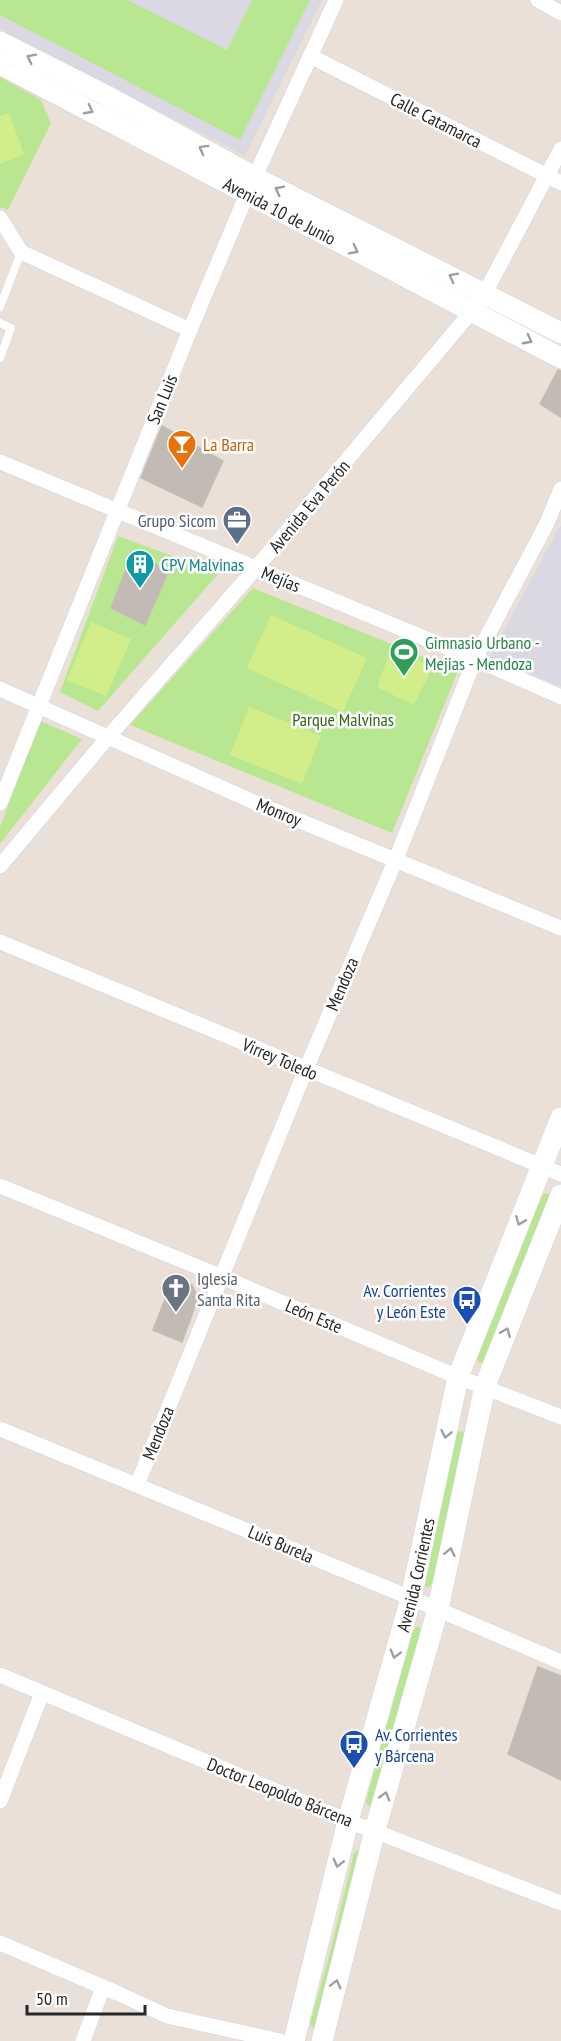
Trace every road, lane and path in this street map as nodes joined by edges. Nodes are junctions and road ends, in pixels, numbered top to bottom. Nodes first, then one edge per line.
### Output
1 (336, 0) edge
2 (538, 0) edge
3 (561, 13) edge
4 (0, 42) edge
5 (310, 56) junction
6 (0, 64) edge
7 (561, 149) edge
8 (555, 180) edge
9 (250, 186) junction
10 (0, 218) edge
11 (21, 252) junction
12 (485, 293) junction
13 (0, 307) edge
14 (472, 311) junction
15 (0, 323) edge
16 (190, 330) junction
17 (561, 333) edge
18 (0, 358) edge
19 (561, 358) edge
20 (0, 462) edge
21 (561, 489) edge
22 (117, 512) junction
23 (256, 568) junction
24 (475, 659) junction
25 (0, 689) edge
26 (561, 697) edge
27 (39, 705) junction
28 (109, 736) junction
29 (0, 803) edge
30 (396, 859) junction
31 (0, 866) edge
32 (561, 928) edge
33 (0, 942) edge
34 (306, 1069) junction
35 (561, 1118) edge
36 (541, 1167) junction
37 (561, 1174) edge
38 (0, 1186) edge
39 (561, 1196) edge
40 (222, 1277) junction
41 (458, 1377) junction
42 (484, 1386) junction
43 (561, 1417) edge
44 (0, 1429) edge
45 (137, 1485) junction
46 (411, 1598) junction
47 (438, 1610) junction
48 (561, 1662) edge
49 (0, 1675) edge
50 (42, 1693) junction
51 (0, 1801) edge
52 (348, 1821) junction
53 (375, 1830) junction
54 (561, 1904) edge
55 (0, 1944) edge
56 (103, 1987) junction
57 (83, 2041) edge
58 (280, 2041) edge
59 (294, 2041) edge
60 (322, 2041) edge

1 - 5 street, San Luis
2 - 3 street
9 -> 4 street, Avenida 10 de Junio
5 - 8 street, Calle Catamarca
5 - 9 street, San Luis
6 -> 9 street, Avenida 10 de Junio
7 - 8 street, Avenida Eva Perón
8 - 12 street, Avenida Eva Perón
12 -> 9 street, Avenida 10 de Junio
9 -> 14 street, Avenida 10 de Junio
9 - 16 street, San Luis
10 - 11 street
11 - 13 lane
11 - 16 street
12 - 14 street, Avenida Eva Perón
12 - 17 street, Avenida 10 de Junio
14 -> 19 street, Avenida 10 de Junio
14 - 23 street, Avenida Eva Perón
15 - 18 lane
16 - 22 street, San Luis
20 - 22 street, Mejías
21 - 24 street, Mendoza
22 - 23 street, Mejías
22 - 27 street, San Luis
23 - 24 street, Mejías
23 - 28 street, Avenida Eva Perón
24 - 26 street, Mejías
24 - 30 street, Mendoza
25 - 27 street, Monroy
27 - 28 street, Monroy
27 - 29 street, San Luis
28 - 30 street, Monroy
28 - 31 street, Avenida Eva Perón
30 - 32 street, Monroy
30 - 34 street, Mendoza
33 - 34 street, Virrey Toledo
34 - 36 street, Virrey Toledo
34 - 40 street, Mendoza
35 - 36 street, Avenida Corrientes
36 - 37 street, Virrey Toledo
36 -> 41 street, Avenida Corrientes
38 - 40 street, León Este
42 -> 39 street, Avenida Corrientes
40 - 41 street, León Este
40 - 45 street, Mendoza
41 - 42 street, León Este
41 -> 46 street, Avenida Corrientes
42 - 43 street, León Este
47 -> 42 street, Avenida Corrientes
44 - 45 street, Luis Burela
45 - 46 street, Luis Burela
46 - 47 street, Luis Burela
46 -> 52 street, Avenida Corrientes
47 - 48 street, Luis Burela
53 -> 47 street, Avenida Corrientes
49 - 50 street, Doctor Leopoldo Bárcena
50 - 51 street
50 - 52 street, Doctor Leopoldo Bárcena
52 - 53 street, Doctor Leopoldo Bárcena
52 -> 59 street, Avenida Corrientes
53 - 54 street, Doctor Leopoldo Bárcena
60 -> 53 street, Avenida Corrientes
55 - 56 street
56 - 57 street
56 - 58 street

